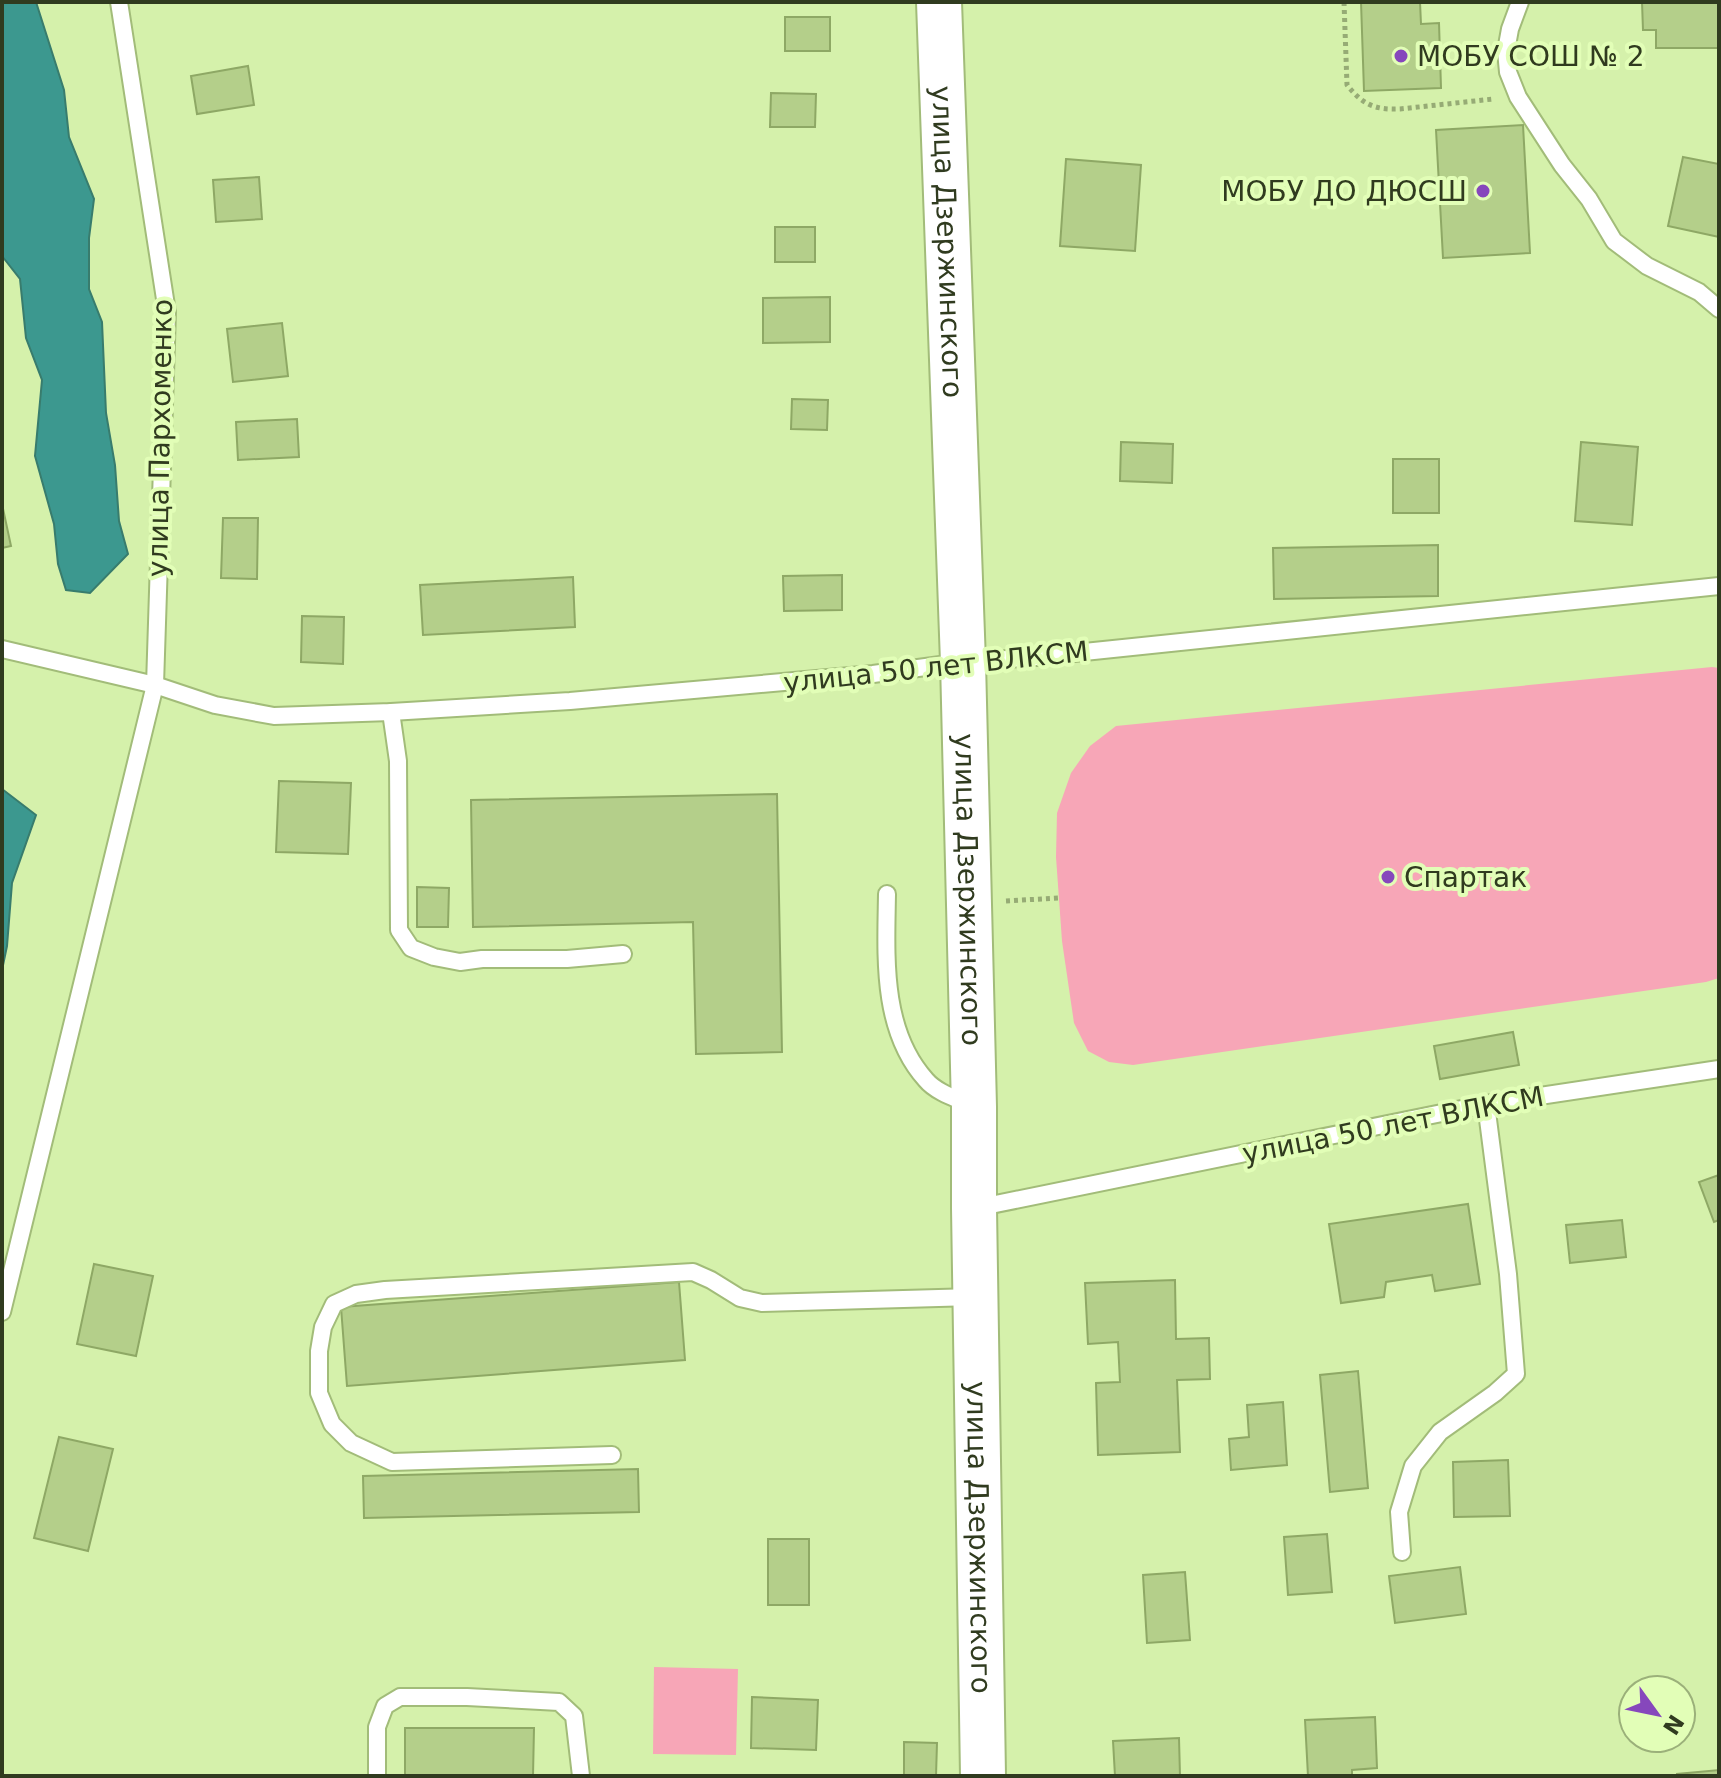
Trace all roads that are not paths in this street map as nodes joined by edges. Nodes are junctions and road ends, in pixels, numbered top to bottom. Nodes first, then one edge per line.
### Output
1 (119, 2) edge
2 (939, 2) edge
3 (1520, 2) edge
4 (1719, 309) edge
5 (1719, 586) edge
6 (2, 649) edge
7 (963, 662) junction
8 (155, 685) junction
9 (391, 712) junction
10 (887, 894) dead end
11 (623, 954) dead end
12 (1719, 1069) edge
13 (1486, 1104) junction
14 (974, 1107) junction
15 (974, 1208) junction
16 (976, 1297) junction
17 (2, 1312) edge
18 (612, 1455) dead end
19 (1402, 1552) dead end
20 (377, 1776) edge
21 (581, 1776) edge
22 (983, 1776) edge

1 - 8 lane, улица Пархоменко
2 - 7 main road, улица Дзержинского
3 - 4 lane
5 - 7 lane, улица 50 лет ВЛКСМ
6 - 8 lane
7 - 9 lane, улица 50 лет ВЛКСМ
7 - 14 main road, улица Дзержинского
8 - 9 lane, улица 50 лет ВЛКСМ
8 - 17 lane, улица Пархоменко
9 - 11 lane
10 - 14 lane
12 - 13 lane, улица 50 лет ВЛКСМ
13 - 15 lane, улица 50 лет ВЛКСМ
13 - 19 lane
14 - 15 main road, улица Дзержинского
15 - 16 main road, улица Дзержинского
16 - 18 lane
16 - 22 main road, улица Дзержинского
20 - 21 lane

